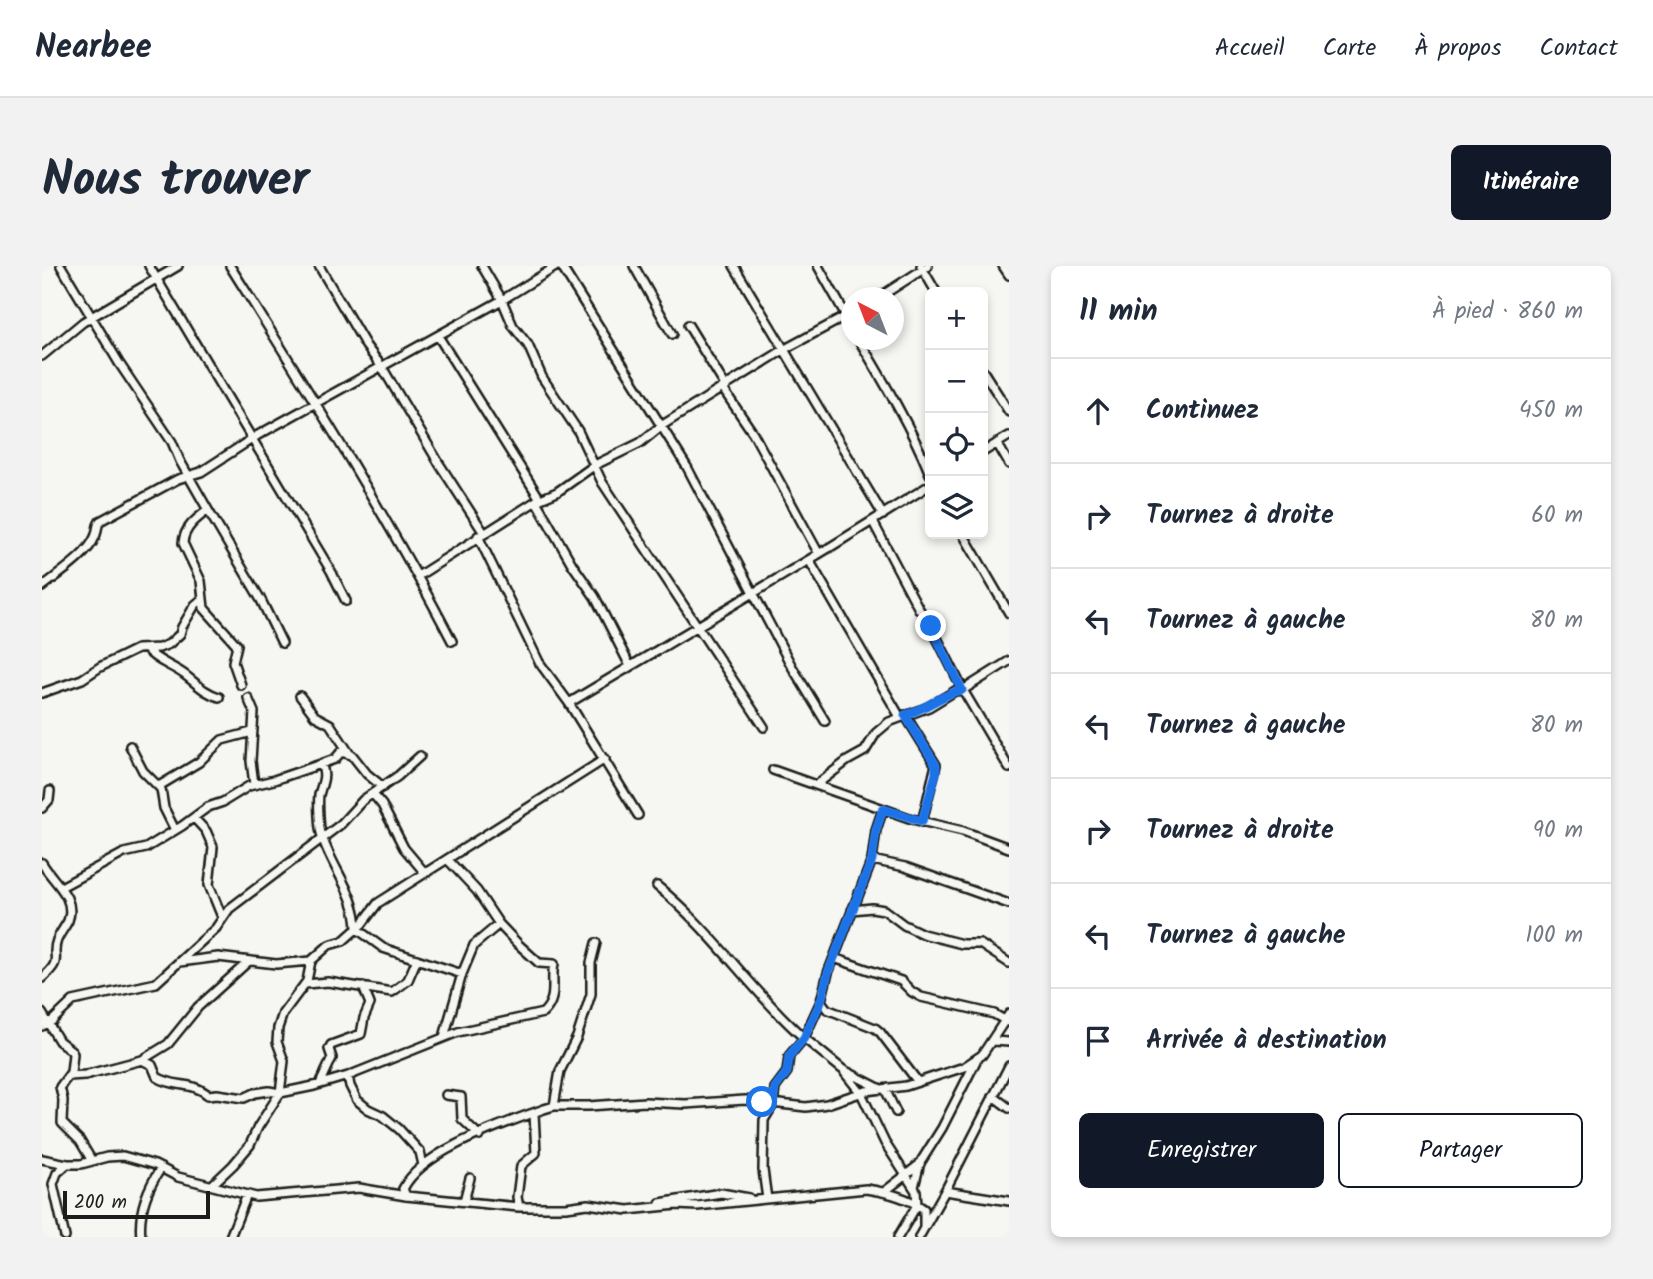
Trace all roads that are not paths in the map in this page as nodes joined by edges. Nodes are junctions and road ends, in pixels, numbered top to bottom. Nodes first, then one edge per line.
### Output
1 (61, 266) edge
2 (149, 266) edge
3 (178, 266) edge
4 (230, 266) edge
5 (318, 266) edge
6 (482, 266) edge
7 (559, 266) edge
8 (634, 266) edge
9 (734, 266) edge
10 (818, 266) edge
11 (1003, 266) edge
12 (924, 267) edge
13 (1009, 275) edge
14 (157, 278) junction
15 (894, 287) edge
16 (934, 287) edge
17 (502, 299) junction
18 (841, 302) edge
19 (92, 317) junction
20 (841, 318) edge
21 (688, 325) dead end
22 (672, 334) dead end
23 (438, 336) junction
24 (785, 349) junction
25 (866, 350) edge
26 (42, 356) edge
27 (382, 367) junction
28 (988, 379) edge
29 (724, 388) junction
30 (317, 404) junction
31 (1009, 412) edge
32 (661, 426) junction
33 (1009, 436) edge
34 (251, 440) junction
35 (997, 443) junction
36 (988, 449) edge
37 (925, 461) edge
38 (1009, 464) edge
39 (595, 465) junction
40 (188, 476) junction
41 (925, 488) edge
42 (538, 500) junction
43 (208, 510) junction
44 (883, 515) junction
45 (873, 522) junction
46 (481, 534) junction
47 (966, 539) edge
48 (819, 554) junction
49 (810, 560) junction
50 (418, 576) junction
51 (42, 587) edge
52 (753, 593) junction
53 (201, 600) junction
54 (346, 601) dead end
55 (1009, 613) edge
56 (696, 627) junction
57 (452, 640) dead end
58 (282, 643) dead end
59 (146, 649) junction
60 (1009, 661) edge
61 (630, 666) junction
62 (241, 685) dead end
63 (962, 690) junction
64 (42, 693) edge
65 (300, 696) dead end
66 (219, 697) dead end
67 (248, 698) dead end
68 (569, 703) junction
69 (903, 716) junction
70 (825, 721) dead end
71 (764, 727) dead end
72 (252, 732) junction
73 (130, 746) dead end
74 (349, 753) junction
75 (420, 756) dead end
76 (605, 759) junction
77 (321, 764) junction
78 (1009, 768) edge
79 (774, 770) dead end
80 (254, 784) junction
81 (816, 785) junction
82 (159, 786) junction
83 (383, 787) junction
84 (50, 791) dead end
85 (373, 794) junction
86 (42, 808) edge
87 (883, 809) junction
88 (638, 815) dead end
89 (194, 818) junction
90 (922, 821) junction
91 (175, 830) junction
92 (323, 838) junction
93 (1009, 848) edge
94 (448, 860) junction
95 (872, 860) junction
96 (42, 863) edge
97 (425, 873) junction
98 (657, 886) dead end
99 (61, 887) junction
100 (354, 904) junction
101 (1009, 904) edge
102 (372, 907) junction
103 (852, 910) junction
104 (222, 917) junction
105 (499, 925) junction
106 (357, 929) junction
107 (596, 943) dead end
108 (834, 958) junction
109 (417, 959) junction
110 (249, 961) junction
111 (311, 961) junction
112 (180, 962) junction
113 (1009, 963) edge
114 (462, 974) junction
115 (42, 978) edge
116 (305, 984) junction
117 (363, 988) junction
118 (821, 1001) junction
119 (42, 1013) edge
120 (1008, 1019) edge
121 (45, 1024) edge
122 (444, 1037) junction
123 (804, 1038) junction
124 (993, 1041) junction
125 (1009, 1042) edge
126 (142, 1060) junction
127 (977, 1060) junction
128 (1009, 1066) edge
129 (842, 1069) junction
130 (68, 1076) junction
131 (348, 1076) junction
132 (918, 1082) junction
133 (320, 1084) junction
134 (883, 1089) junction
135 (280, 1093) junction
136 (861, 1093) junction
137 (446, 1095) dead end
138 (993, 1096) junction
139 (773, 1105) junction
140 (554, 1106) junction
141 (1009, 1108) edge
142 (895, 1112) dead end
143 (534, 1113) junction
144 (480, 1136) junction
145 (42, 1159) edge
146 (92, 1161) junction
147 (920, 1163) junction
148 (66, 1164) junction
149 (423, 1165) junction
150 (160, 1168) junction
151 (906, 1173) junction
152 (470, 1178) dead end
153 (213, 1184) junction
154 (915, 1187) junction
155 (945, 1191) junction
156 (884, 1192) junction
157 (404, 1193) junction
158 (247, 1195) junction
159 (695, 1196) junction
160 (767, 1198) junction
161 (464, 1201) junction
162 (1009, 1201) edge
163 (703, 1205) junction
164 (917, 1205) junction
165 (519, 1207) junction
166 (653, 1207) junction
167 (924, 1227) junction
168 (65, 1237) edge
169 (141, 1237) edge
170 (230, 1237) edge
171 (898, 1237) edge
172 (919, 1237) edge

1 - 19 street
2 - 14 street
3 - 14 street
4 - 30 street
5 - 27 street
6 - 17 street
7 - 17 street
7 - 32 street
8 - 22 street
9 - 24 street
10 - 18 street
11 - 13 street
12 - 15 street
12 - 16 street
14 - 19 street
14 - 34 street
17 - 23 street
17 - 39 street
19 - 26 street
19 - 40 street
20 - 24 street
21 - 29 street
23 - 27 street
23 - 42 street
24 - 29 street
24 - 44 street
25 - 37 street
27 - 30 street
27 - 46 street
28 - 31 street
29 - 32 street
29 - 48 street
30 - 34 street
30 - 50 street
32 - 39 street
32 - 52 street
33 - 35 street
34 - 40 street
34 - 54 street
35 - 36 street
35 - 38 street
39 - 42 street
39 - 56 street
40 - 43 street
40 - 51 street
41 - 44 street
42 - 46 street
42 - 61 street
43 - 53 street
43 - 58 street
44 - 45 street
45 - 48 street
45 - 63 street
46 - 50 street
46 - 68 street
47 - 55 street
48 - 49 street
49 - 52 street
49 - 69 street
50 - 57 street
52 - 56 street
52 - 70 street
53 - 59 street
53 - 62 street
56 - 61 street
56 - 71 street
59 - 64 street
59 - 66 street
60 - 63 street
61 - 68 street
63 - 69 street
63 - 78 street
65 - 74 street
67 - 72 street
68 - 76 street
69 - 81 street
69 - 90 street
72 - 80 street
72 - 82 street
73 - 82 street
74 - 77 street
74 - 83 street
75 - 83 street
76 - 88 street
76 - 94 street
77 - 80 street
77 - 92 street
79 - 81 street
80 - 89 street
81 - 87 street
82 - 91 street
83 - 85 street
84 - 86 street
85 - 92 street
85 - 97 street
87 - 90 street
87 - 95 street
89 - 91 street
89 - 104 street
90 - 93 street
91 - 99 street
92 - 100 street
92 - 104 street
94 - 97 street
94 - 105 street
95 - 101 street
95 - 103 street
96 - 99 street
97 - 102 street
98 - 123 street
99 - 115 street
100 - 102 street
100 - 106 street
102 - 106 street
103 - 108 street
103 - 113 street
104 - 112 street
105 - 114 street
105 - 122 street
106 - 109 street
106 - 111 street
107 - 140 street
108 - 118 street
108 - 120 street
109 - 114 street
109 - 117 street
110 - 111 street
110 - 112 street
110 - 126 street
111 - 116 street
112 - 121 street
114 - 122 street
116 - 117 street
116 - 135 street
117 - 133 street
118 - 123 street
118 - 132 street
119 - 121 street
120 - 124 street
121 - 130 street
122 - 131 street
123 - 129 street
123 - 139 street
124 - 125 street
124 - 127 street
126 - 130 street
126 - 135 street
127 - 132 street
127 - 147 street
128 - 138 street
129 - 134 street
129 - 136 street
130 - 146 street
131 - 133 street
131 - 149 street
132 - 134 street
133 - 135 street
134 - 136 street
134 - 142 street
135 - 153 street
136 - 139 street
136 - 151 street
137 - 144 street
138 - 141 street
138 - 155 street
139 - 140 street
139 - 160 street
140 - 143 street
143 - 144 street
143 - 165 street
144 - 149 street
145 - 148 street
146 - 148 street
146 - 150 street
147 - 151 street
147 - 154 street
148 - 168 street
149 - 157 street
150 - 153 street
150 - 169 street
151 - 154 street
151 - 156 street
152 - 161 street
153 - 158 street
154 - 164 street
155 - 162 street
155 - 167 street
156 - 160 street
156 - 164 street
157 - 158 street
157 - 161 street
158 - 170 street
159 - 160 street
159 - 163 street
159 - 166 street
160 - 163 street
161 - 165 street
163 - 166 street
164 - 167 street
164 - 171 street
165 - 166 street
167 - 172 street

